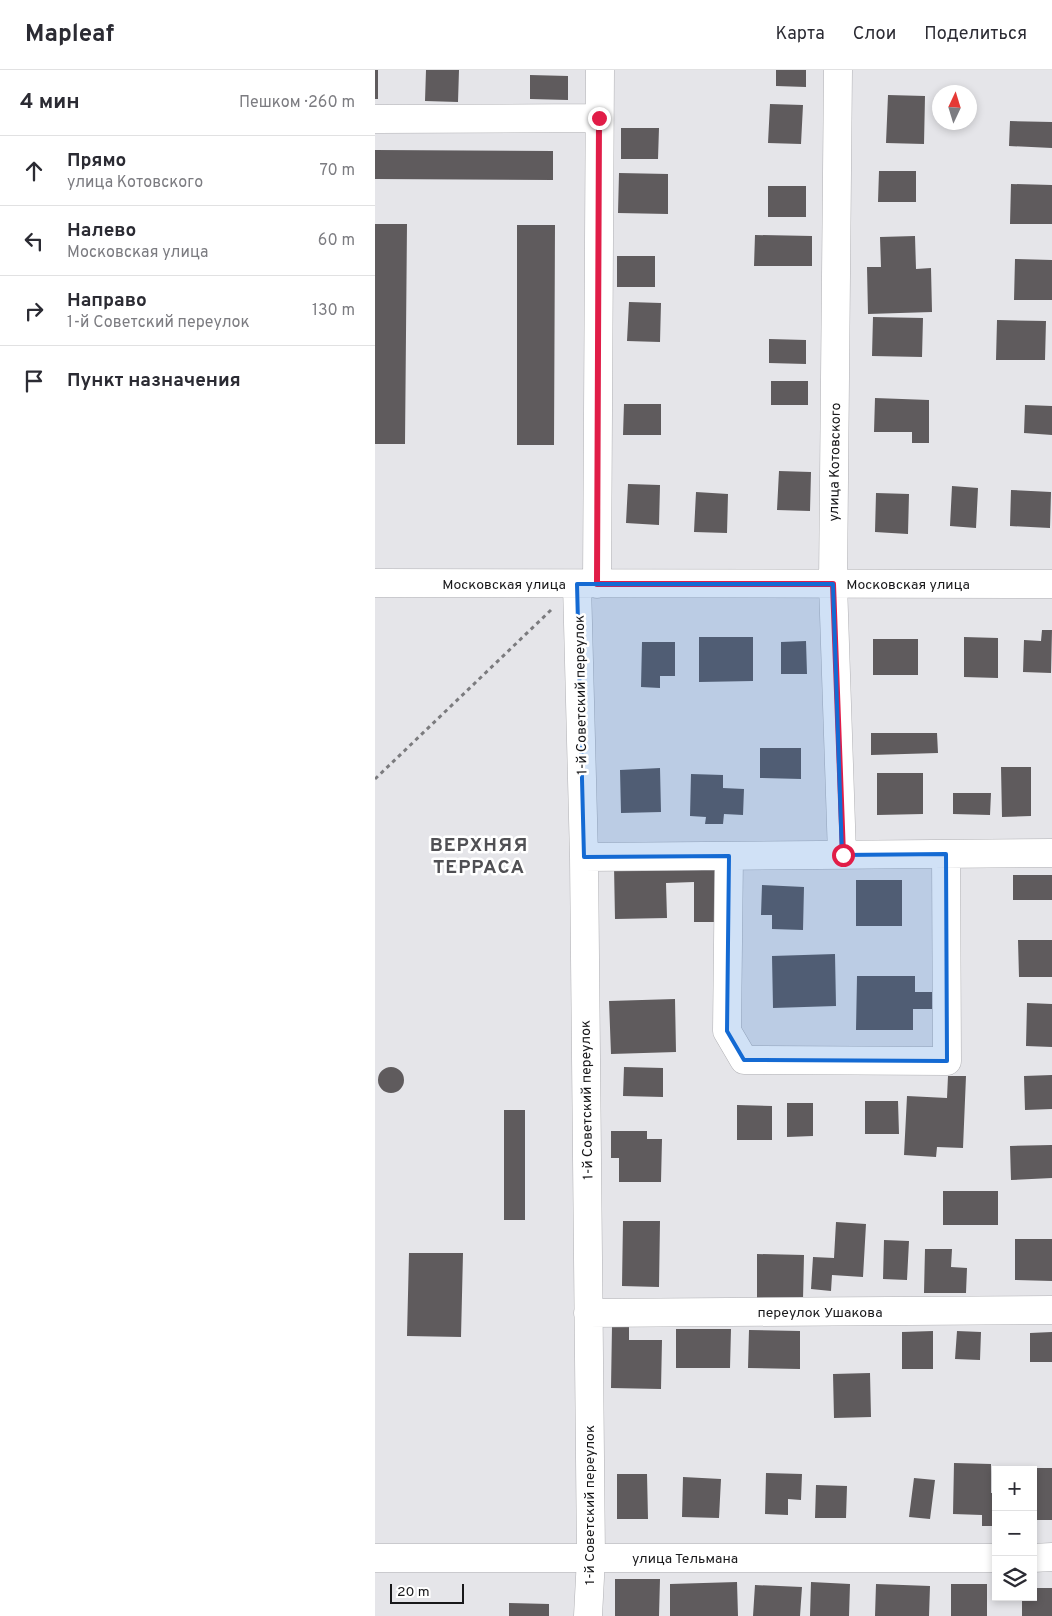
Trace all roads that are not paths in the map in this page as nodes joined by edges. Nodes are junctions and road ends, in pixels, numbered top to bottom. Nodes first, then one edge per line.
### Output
1 (600, 70) edge
2 (838, 70) edge
3 (599, 118) junction
4 (375, 119) edge
5 (375, 583) edge
6 (587, 584) junction
7 (833, 584) junction
8 (1052, 584) edge
9 (1052, 853) edge
10 (946, 854) junction
11 (843, 855) junction
12 (729, 856) junction
13 (584, 857) junction
14 (1052, 1310) edge
15 (588, 1314) junction
16 (375, 1558) edge
17 (591, 1558) junction
18 (992, 1558) edge
19 (1037, 1558) edge
20 (1052, 1558) edge
21 (588, 1616) edge

1 - 3 street, 1-й Советский переулок
2 - 7 street, улица Котовского
3 - 4 street
3 - 6 street, 1-й Советский переулок
5 - 6 street, Московская улица
6 - 7 street, Московская улица
6 - 13 street, 1-й Советский переулок
7 - 8 street, Московская улица
7 - 11 street, улица Котовского
9 - 10 street
10 - 11 street
10 - 12 street
11 - 12 street
12 - 13 street
13 - 15 street, 1-й Советский переулок
14 - 15 street, переулок Ушакова
15 - 17 street, 1-й Советский переулок
16 - 17 street, улица Тельмана
17 - 18 street, улица Тельмана
17 - 21 street, 1-й Советский переулок
19 - 20 street

